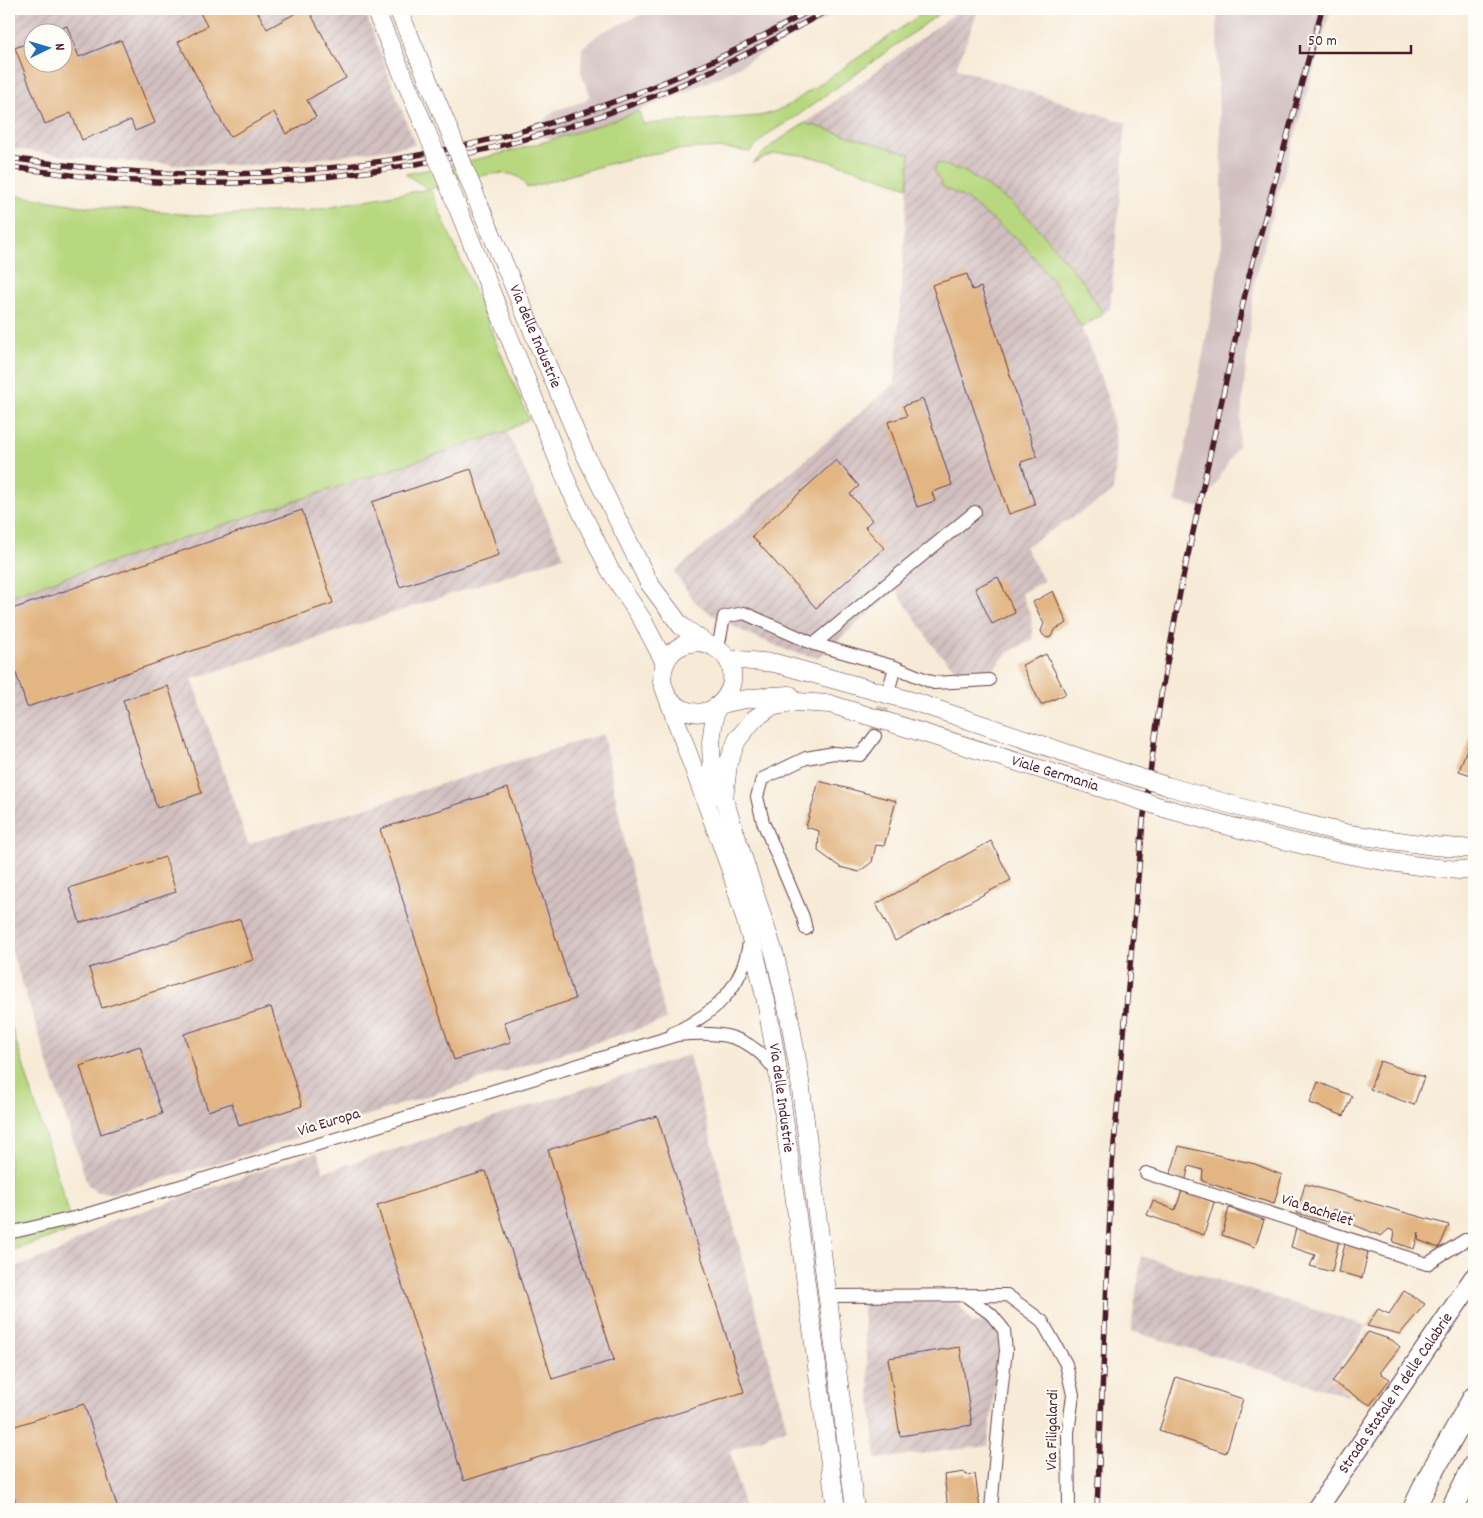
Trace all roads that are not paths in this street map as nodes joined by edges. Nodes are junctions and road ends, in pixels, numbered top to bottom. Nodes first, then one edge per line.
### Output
1 (375, 9) edge
2 (398, 9) edge
3 (976, 512) dead end
4 (814, 644) junction
5 (717, 651) junction
6 (665, 663) junction
7 (895, 667) junction
8 (989, 680) dead end
9 (890, 684) tunnel mouth
10 (670, 700) junction
11 (830, 704) junction
12 (718, 706) junction
13 (875, 736) tunnel mouth
14 (724, 799) junction
15 (734, 827) joint
16 (1474, 849) edge
17 (1474, 871) edge
18 (806, 929) dead end
19 (750, 934) junction
20 (658, 1040) junction
21 (778, 1073) junction
22 (1146, 1173) dead end
23 (9, 1233) edge
24 (1474, 1241) edge
25 (1474, 1278) edge
26 (827, 1296) junction
27 (966, 1296) junction
28 (1474, 1398) edge
29 (1474, 1466) edge
30 (836, 1509) edge
31 (855, 1509) edge
32 (991, 1509) edge
33 (1069, 1509) edge
34 (1317, 1509) edge
35 (1414, 1509) edge
36 (1452, 1509) edge

1 - 6 street, bridge
2 - 5 street, Via delle Industrie, bridge
3 - 4 street
4 - 5 street
4 - 7 street
5 - 6 street
5 - 12 street
5 - 16 street, Viale Germania, bridge
6 - 10 street
7 - 8 street
7 - 9 street
10 - 12 street
10 - 19 street, Via delle Industrie
11 - 12 street
11 - 14 street, Viale Germania
11 - 17 street, Viale Germania, bridge
12 - 14 street
13 - 18 street
14 - 15 street, Viale Germania
15 - 26 street, Via delle Industrie
19 - 20 street, Via Europa
19 - 21 street, Via delle Industrie
20 - 21 street, Via Europa
20 - 23 street, Via Europa
21 - 30 street, Via delle Industrie
22 - 24 street, Via Bachelet
25 - 34 main road, Strada Statale 19 delle Calabrie
26 - 27 street, Via Filigalardi
26 - 31 street, Via delle Industrie
27 - 32 street
27 - 33 street, Via Filigalardi
28 - 35 highway
29 - 36 highway

